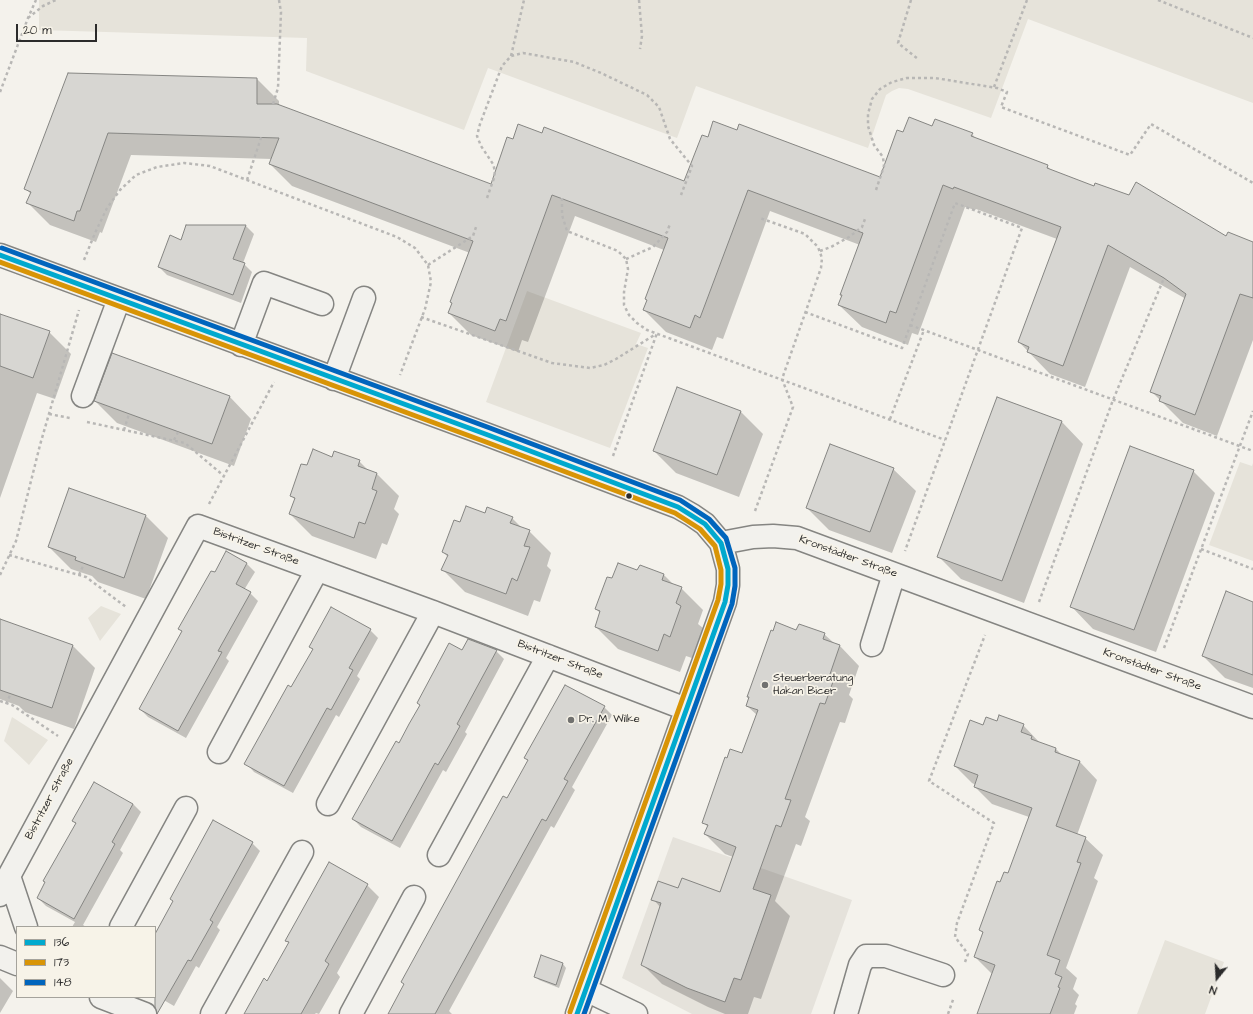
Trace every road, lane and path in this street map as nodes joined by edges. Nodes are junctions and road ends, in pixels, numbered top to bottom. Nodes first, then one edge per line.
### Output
1 (36, 0) edge
2 (56, 0) edge
3 (279, 0) edge
4 (524, 0) edge
5 (639, 0) edge
6 (911, 0) edge
7 (1027, 0) edge
8 (1158, 0) edge
9 (28, 18) junction
10 (1253, 38) edge
11 (640, 49) dead end
12 (511, 56) junction
13 (918, 59) dead end
14 (994, 88) junction
15 (0, 92) edge
16 (273, 104) dead end
17 (262, 135) dead end
18 (246, 180) junction
19 (1253, 183) edge
20 (876, 190) dead end
21 (682, 195) dead end
22 (487, 198) dead end
23 (562, 198) dead end
24 (760, 218) dead end
25 (865, 219) dead end
26 (670, 224) dead end
27 (476, 227) dead end
28 (820, 251) junction
29 (0, 255) edge
30 (626, 259) junction
31 (428, 265) junction
32 (1164, 278) dead end
33 (81, 285) junction
34 (364, 298) dead end
35 (119, 299) junction
36 (322, 304) dead end
37 (805, 312) junction
38 (421, 317) junction
39 (910, 325) junction
40 (924, 330) junction
41 (657, 333) junction
42 (241, 345) junction
43 (978, 350) junction
44 (282, 359) junction
45 (334, 379) junction
46 (782, 379) junction
47 (83, 396) dead end
48 (391, 400) junction
49 (1113, 400) junction
50 (1253, 411) edge
51 (49, 414) junction
52 (129, 414) dead end
53 (72, 418) dead end
54 (890, 420) junction
55 (86, 422) dead end
56 (124, 430) junction
57 (178, 432) dead end
58 (174, 440) junction
59 (945, 440) junction
60 (1240, 446) junction
61 (1253, 451) edge
62 (224, 476) junction
63 (605, 479) junction
64 (198, 526) junction
65 (745, 538) junction
66 (721, 543) junction
67 (1201, 549) junction
68 (9, 555) junction
69 (84, 564) dead end
70 (1253, 569) edge
71 (317, 570) junction
72 (895, 574) junction
73 (0, 575) edge
74 (79, 575) junction
75 (994, 611) junction
76 (433, 612) junction
77 (146, 621) junction
78 (1031, 625) junction
79 (872, 645) dead end
80 (548, 656) junction
81 (1155, 671) junction
82 (11, 693) dead end
83 (0, 701) edge
84 (6, 704) junction
85 (1253, 707) edge
86 (686, 709) junction
87 (77, 749) junction
88 (219, 752) dead end
89 (328, 804) dead end
90 (186, 808) dead end
91 (302, 852) dead end
92 (439, 855) dead end
93 (5, 886) edge
94 (414, 897) dead end
95 (25, 926) edge
96 (122, 926) edge
97 (0, 957) edge
98 (16, 964) edge
99 (954, 978) junction
100 (586, 990) junction
101 (103, 998) edge
102 (120, 1009) edge
103 (145, 1014) edge
104 (212, 1014) edge
105 (350, 1014) edge
106 (577, 1014) edge
107 (636, 1014) edge
108 (846, 1014) edge
109 (948, 1014) edge

1 - 9 path
2 - 9 path
3 - 16 path
4 - 12 path
5 - 11 path
6 - 13 path
7 - 14 path
8 - 10 path
9 - 15 path
12 - 21 path
12 - 22 path
14 - 19 path
14 - 20 path
17 - 18 path
18 - 31 path
18 - 33 path
23 - 30 path
24 - 28 path
25 - 28 path
26 - 30 path
27 - 31 path
28 - 37 path
29 - 33 street
30 - 41 path
31 - 38 path
32 - 49 path
33 - 35 street
33 - 51 path
34 - 45 street
35 - 42 street
35 - 47 street
36 - 42 street
37 - 39 path
37 - 46 path
38 - 41 path
38 - 48 path
39 - 40 path
39 - 43 path
40 - 43 path
40 - 54 path
41 - 46 path
41 - 63 path
42 - 44 street
43 - 49 path
43 - 59 path
44 - 45 street
44 - 62 path
45 - 48 street
46 - 54 path
46 - 65 path
48 - 63 street
49 - 60 path
49 - 78 path
50 - 60 path
51 - 53 path
51 - 68 path
52 - 56 path
54 - 59 path
55 - 56 path
56 - 58 path
57 - 58 path
58 - 62 path
59 - 72 path
60 - 61 path
60 - 67 path
62 - 64 path
63 - 66 street
64 - 71 street, Bistritzer Straße
64 - 77 street, Bistritzer Straße
65 - 66 street, Kronstädter Straße
65 - 72 street, Kronstädter Straße
66 - 86 street
67 - 70 path
67 - 81 path
68 - 73 path
68 - 74 path
69 - 74 path
71 - 76 street, Bistritzer Straße
71 - 88 street
72 - 75 street, Kronstädter Straße
72 - 79 street
74 - 77 path
75 - 78 street, Kronstädter Straße
75 - 99 path
76 - 80 street, Bistritzer Straße
76 - 89 street
77 - 87 street, Bistritzer Straße
78 - 81 street, Kronstädter Straße
80 - 86 street, Bistritzer Straße
80 - 92 street
81 - 85 street, Kronstädter Straße
82 - 84 path
83 - 84 path
84 - 87 path
86 - 100 street
87 - 93 street, Bistritzer Straße
90 - 96 street
91 - 104 street
93 - 95 street, Bistritzer Straße
94 - 105 street
97 - 98 street
99 - 108 street
99 - 109 path
100 - 106 street
100 - 107 street
101 - 102 street
102 - 103 street

